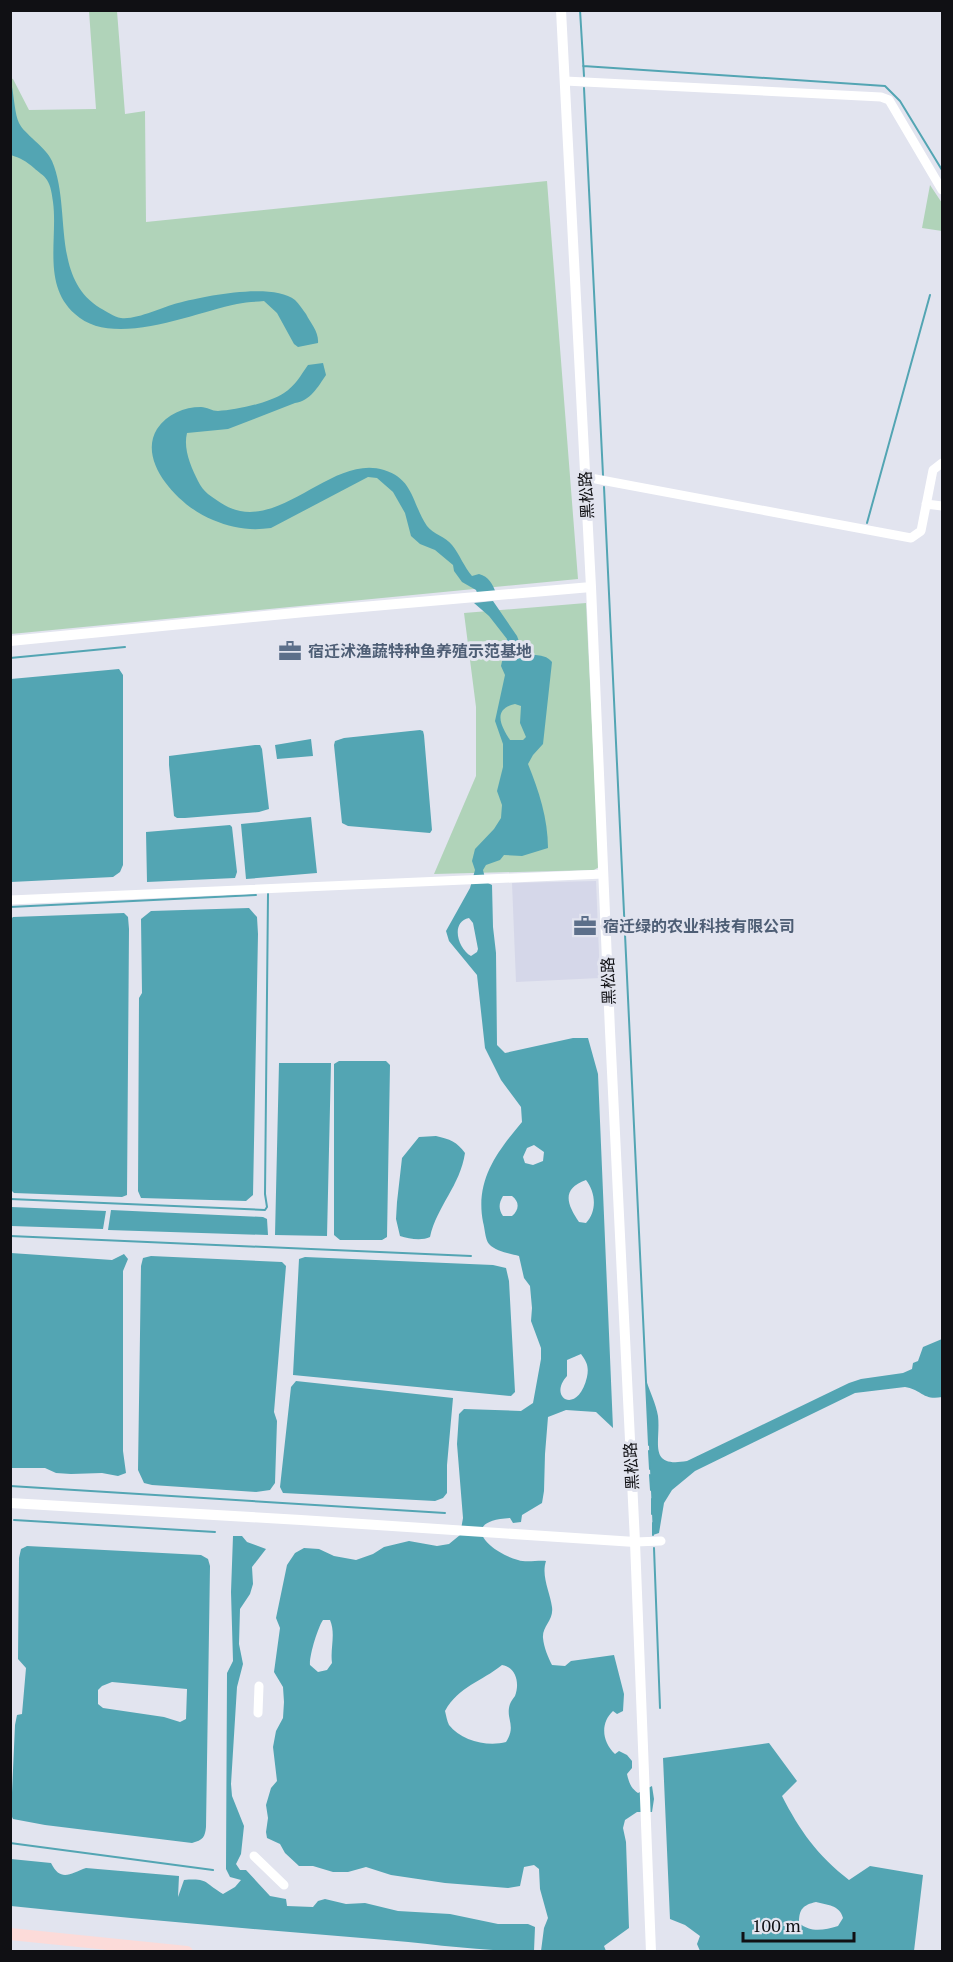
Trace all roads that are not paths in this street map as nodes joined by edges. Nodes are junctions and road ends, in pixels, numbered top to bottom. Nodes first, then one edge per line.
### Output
1 (561, 10) edge
2 (564, 81) junction
3 (942, 190) edge
4 (942, 463) edge
5 (585, 477) junction
6 (926, 504) junction
7 (942, 506) edge
8 (591, 587) junction
9 (10, 641) edge
10 (603, 874) junction
11 (10, 900) edge
12 (10, 1503) edge
13 (661, 1541) dead end
14 (639, 1542) junction
15 (259, 1686) dead end
16 (258, 1713) dead end
17 (254, 1856) dead end
18 (284, 1885) dead end
19 (10, 1934) edge
20 (187, 1952) edge
21 (651, 1952) edge

1 - 2 street, 黑松路
2 - 3 street
2 - 5 street, 黑松路
4 - 6 street
5 - 6 street
5 - 8 street, 黑松路
6 - 7 street
8 - 9 street
8 - 10 street, 黑松路
10 - 11 street
10 - 14 street, 黑松路
12 - 14 street
13 - 14 street
14 - 21 street, 黑松路
15 - 16 street
17 - 18 street
19 - 20 main road

